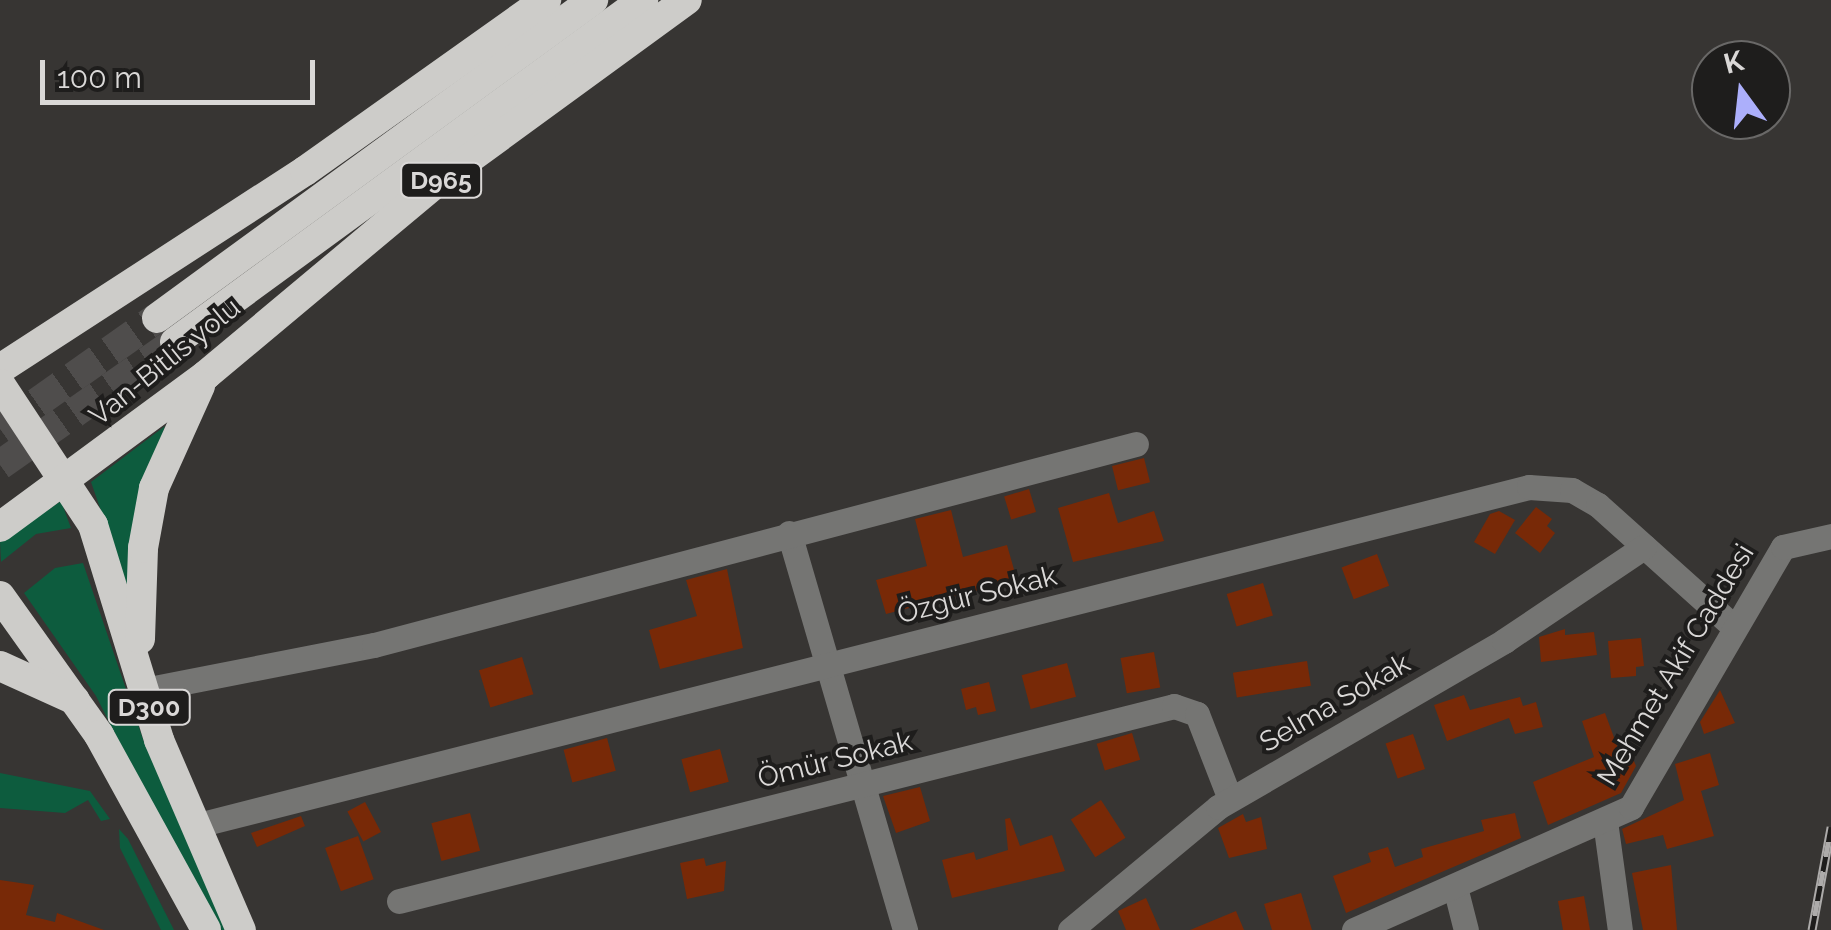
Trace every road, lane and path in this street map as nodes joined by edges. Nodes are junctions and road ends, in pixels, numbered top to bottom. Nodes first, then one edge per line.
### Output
1 (546, 0) edge
2 (593, 0) edge
3 (642, 0) edge
4 (687, 0) edge
5 (0, 369) edge
6 (206, 374) junction
7 (0, 384) edge
8 (1136, 444) dead end
9 (67, 480) junction
10 (0, 527) edge
11 (789, 532) junction
12 (1831, 536) edge
13 (1644, 546) junction
14 (0, 596) edge
15 (1733, 626) junction
16 (825, 663) junction
17 (0, 666) edge
18 (142, 685) junction
19 (76, 700) junction
20 (860, 784) junction
21 (1230, 799) junction
22 (1605, 820) junction
23 (194, 826) junction
24 (1456, 887) junction
25 (399, 901) dead end
26 (206, 929) edge
27 (240, 930) edge
28 (904, 930) edge
29 (1070, 930) edge
30 (1354, 930) edge
31 (1466, 930) edge
32 (1620, 930) edge

1 - 5 highway
2 - 3 highway
4 - 6 highway, Van-Bitlis yolu / D965
6 - 9 highway, Van-Bitlis yolu
6 - 18 highway
7 - 9 highway
8 - 11 street
9 - 10 highway, Van-Bitlis yolu
9 - 18 highway, D300
11 - 16 street
11 - 18 street
12 - 15 street, Mehmet Akif Caddesi
13 - 15 street, Özgür Sokak
13 - 16 street, Özgür Sokak
13 - 21 street, Selma Sokak
14 - 19 highway
15 - 22 street, Mehmet Akif Caddesi
16 - 20 street
16 - 23 street, Özgür Sokak
17 - 19 highway, D300
18 - 23 highway, D300
19 - 26 highway
20 - 21 street, Ömür Sokak
20 - 25 street, Ömür Sokak
20 - 28 street
21 - 29 street, Selma Sokak
22 - 24 street, Mehmet Akif Caddesi
22 - 32 street
23 - 27 highway, D300
24 - 30 street, Mehmet Akif Caddesi
24 - 31 street

